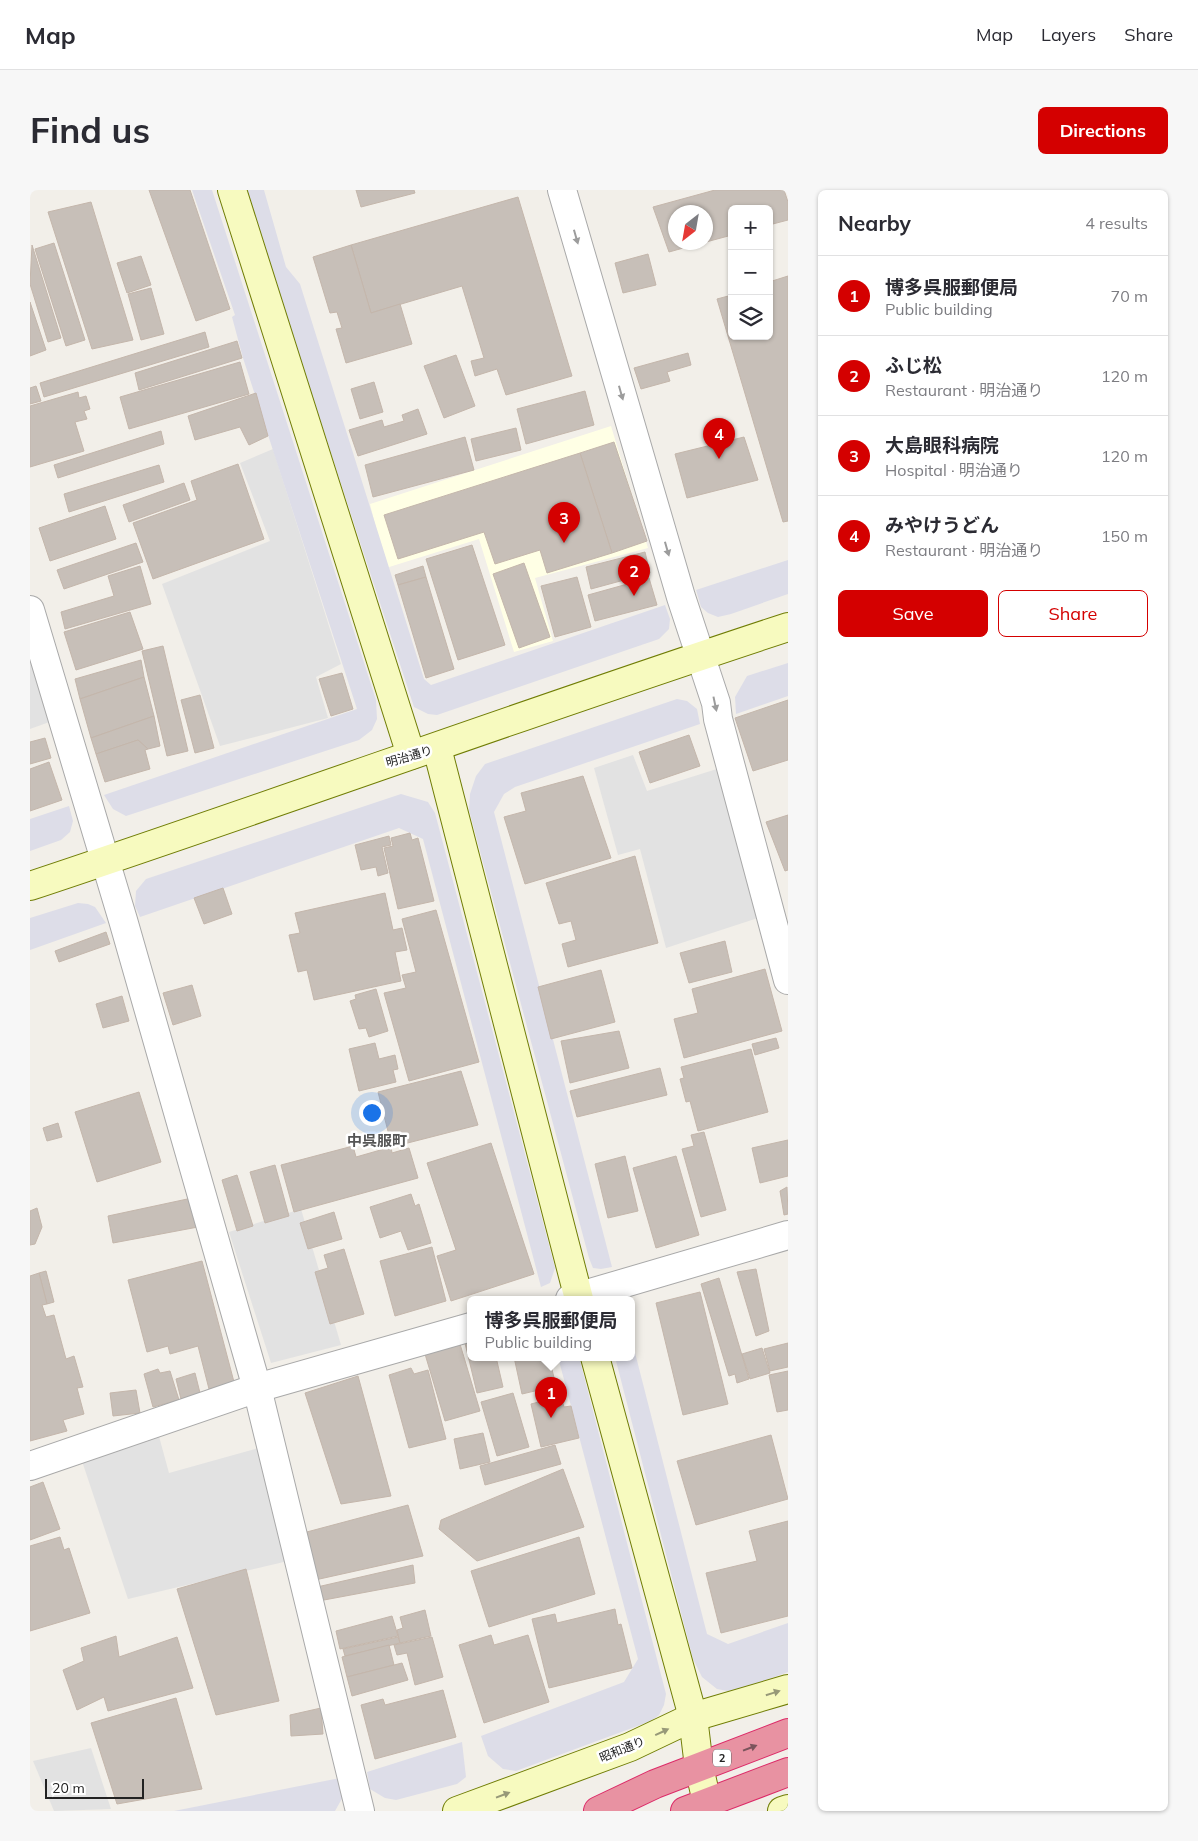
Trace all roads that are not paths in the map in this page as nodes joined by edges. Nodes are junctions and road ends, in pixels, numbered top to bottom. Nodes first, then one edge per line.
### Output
1 (232, 190) edge
2 (562, 190) edge
3 (30, 610) edge
4 (788, 627) edge
5 (700, 656) junction
6 (437, 748) junction
7 (411, 755) junction
8 (105, 861) junction
9 (30, 886) edge
10 (786, 964) edge
11 (788, 1235) edge
12 (575, 1296) edge
13 (583, 1296) edge
14 (467, 1328) edge
15 (596, 1361) edge
16 (256, 1388) junction
17 (30, 1466) edge
18 (788, 1689) edge
19 (693, 1717) junction
20 (788, 1733) edge
21 (699, 1767) junction
22 (788, 1772) edge
23 (606, 1808) edge
24 (701, 1808) edge
25 (788, 1809) edge
26 (360, 1811) edge
27 (457, 1811) edge
28 (782, 1811) edge

1 - 7 street
2 -> 5 street
3 - 8 street
4 - 5 street, 明治通り
5 - 6 street, 明治通り
5 -> 10 street
6 - 7 street, 明治通り
6 - 12 street
7 - 8 street, 明治通り
8 - 9 street, 明治通り
8 - 16 street
11 - 13 street
14 - 16 street
15 - 19 street
16 - 17 street
16 - 26 street
19 -> 18 street, 昭和通り
19 - 21 street
27 -> 19 street, 昭和通り
21 -> 20 highway, 2
21 - 23 highway, 2
21 - 24 street
22 - 24 highway
25 - 28 street

